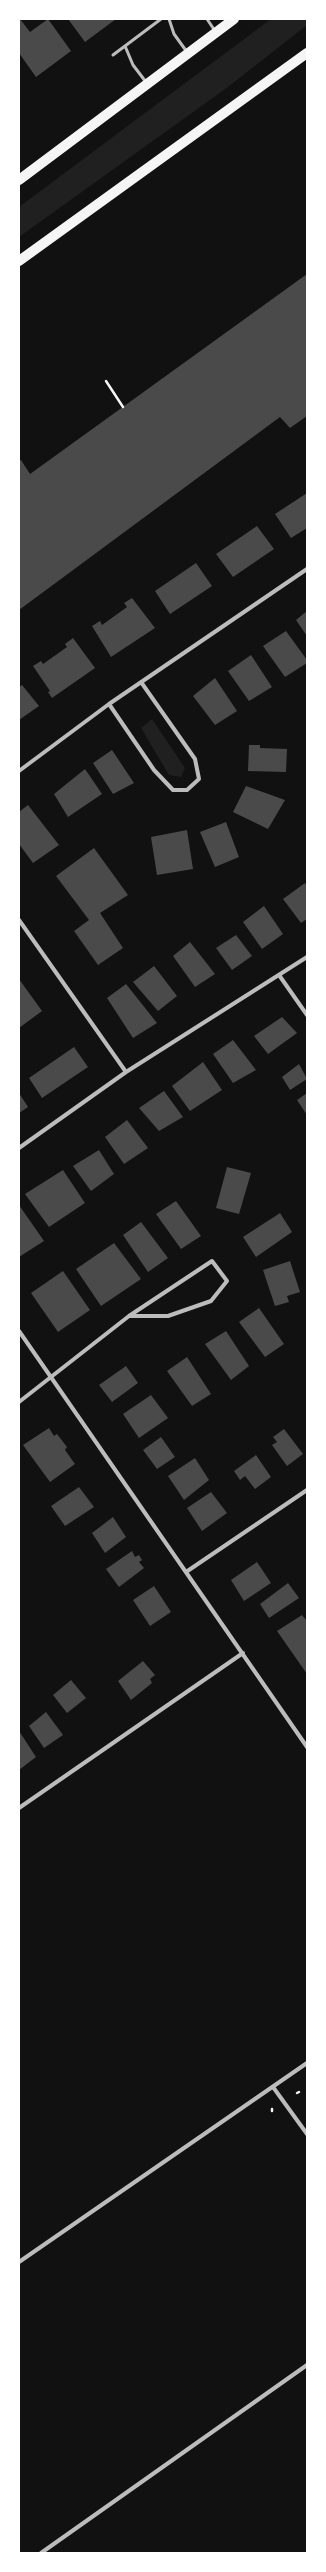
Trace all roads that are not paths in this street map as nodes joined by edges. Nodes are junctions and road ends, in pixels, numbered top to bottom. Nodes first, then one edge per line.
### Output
1 (161, 19) edge
2 (169, 19) edge
3 (207, 19) edge
4 (234, 19) edge
5 (216, 32) junction
6 (125, 46) junction
7 (188, 53) junction
8 (307, 53) edge
9 (113, 55) dead end
10 (148, 84) junction
11 (19, 180) edge
12 (19, 261) edge
13 (307, 569) edge
14 (141, 682) junction
15 (109, 704) junction
16 (19, 771) edge
17 (19, 920) edge
18 (307, 957) edge
19 (279, 975) junction
20 (307, 1016) edge
21 (126, 1072) junction
22 (19, 1148) edge
23 (129, 1316) junction
24 (19, 1331) edge
25 (51, 1378) junction
26 (19, 1402) edge
27 (307, 1490) edge
28 (186, 1572) junction
29 (242, 1653) junction
30 (307, 1747) edge
31 (19, 1808) edge
32 (307, 2063) edge
33 (273, 2087) junction
34 (307, 2134) edge
35 (19, 2262) edge
36 (307, 2365) edge
37 (41, 2553) edge

1 - 6 lane
2 - 7 lane
3 - 5 lane
4 - 5 main road
5 - 7 main road
6 - 9 lane
6 - 10 lane
7 - 10 main road
8 - 12 main road
10 - 11 main road
13 - 14 street
14 - 15 street
14 - 15 street
15 - 16 street
17 - 21 street
18 - 19 street
19 - 20 street
19 - 21 street
21 - 22 street
23 - 23 street
23 - 25 street
24 - 25 street
25 - 26 street
25 - 28 street
27 - 28 street
28 - 29 street
29 - 30 street
29 - 31 street
32 - 33 street
33 - 34 street
33 - 35 street
36 - 37 street

